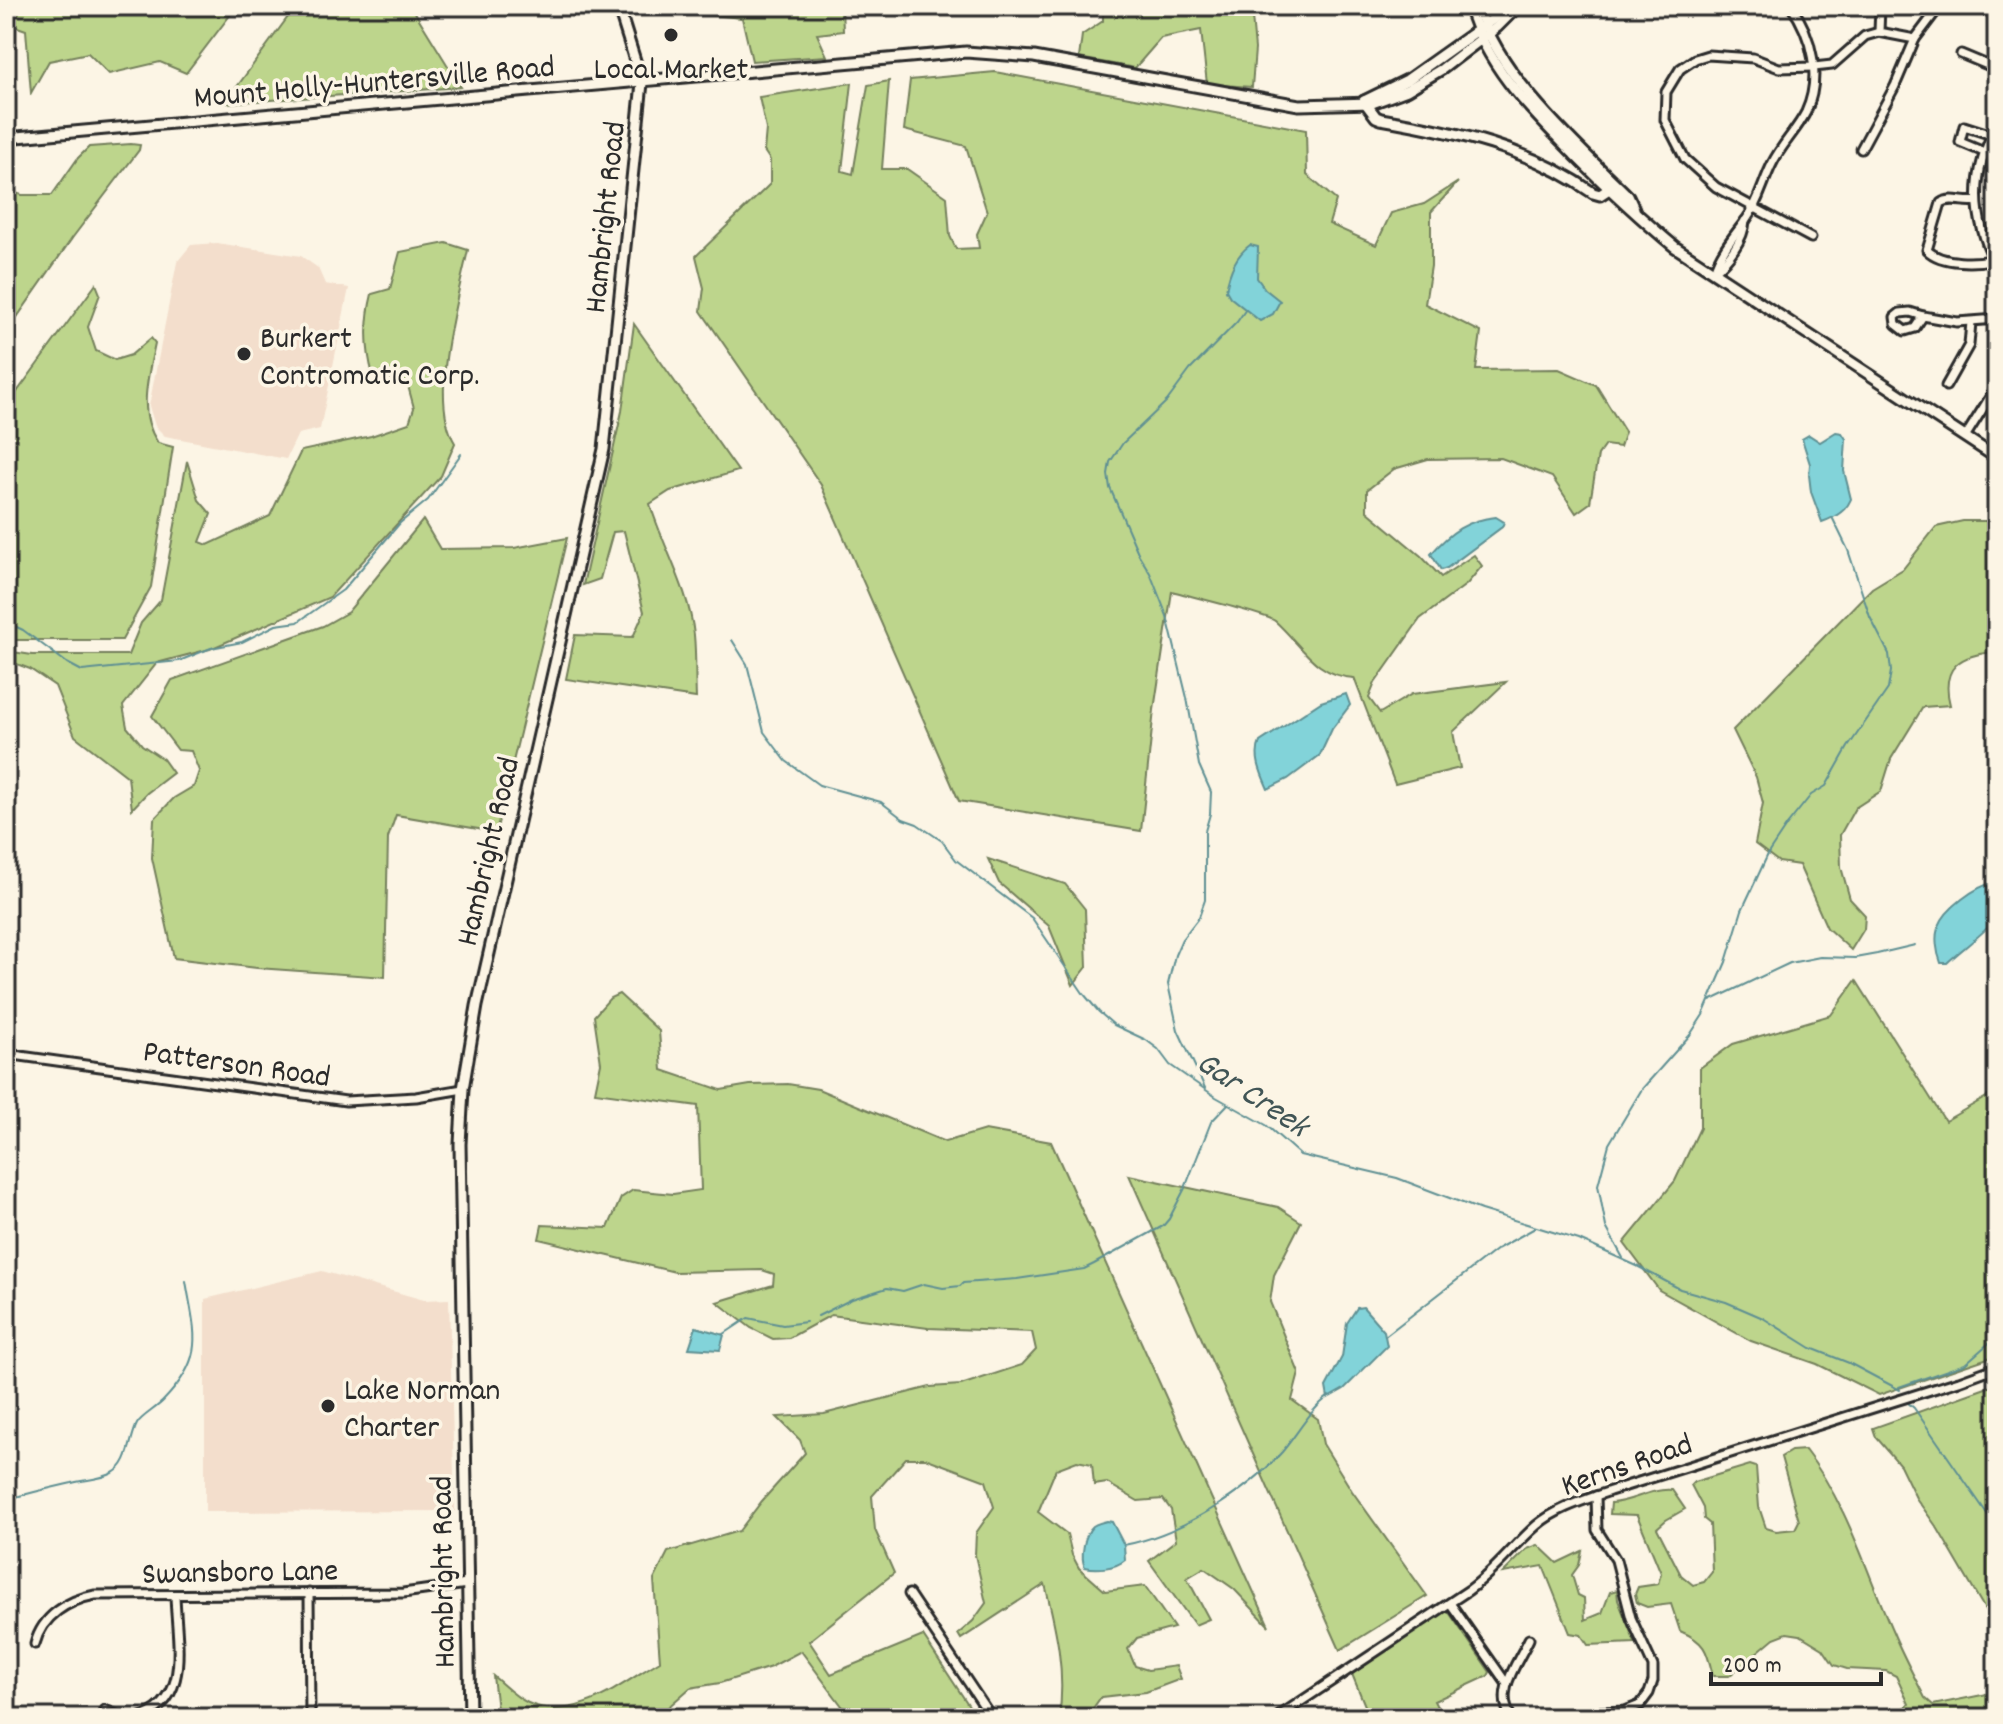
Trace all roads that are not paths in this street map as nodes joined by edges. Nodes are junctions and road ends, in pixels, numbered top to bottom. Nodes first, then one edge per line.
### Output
1 (618, 6) edge
2 (1469, 6) edge
3 (1478, 6) edge
4 (1486, 6) edge
5 (1494, 6) edge
6 (1506, 6) edge
7 (1518, 6) edge
8 (1791, 6) edge
9 (1880, 6) edge
10 (1940, 6) edge
11 (1482, 32) junction
12 (1879, 32) junction
13 (1915, 39) junction
14 (1961, 54) dead end
15 (1814, 67) junction
16 (1997, 69) edge
17 (642, 83) junction
18 (1364, 101) junction
19 (1997, 125) edge
20 (1992, 135) junction
21 (6, 138) edge
22 (1861, 149) dead end
23 (1984, 152) junction
24 (1609, 189) junction
25 (1977, 201) junction
26 (1754, 205) junction
27 (1636, 212) junction
28 (1811, 238) dead end
29 (1996, 262) edge
30 (1714, 272) junction
31 (1923, 316) dead end
32 (1997, 319) edge
33 (1971, 322) junction
34 (1946, 386) dead end
35 (1996, 388) edge
36 (1965, 437) junction
37 (1997, 458) edge
38 (6, 1054) edge
39 (463, 1089) junction
40 (1997, 1367) edge
41 (1596, 1496) junction
42 (467, 1584) junction
43 (309, 1593) junction
44 (909, 1594) dead end
45 (175, 1595) junction
46 (1450, 1603) junction
47 (1529, 1639) dead end
48 (35, 1644) dead end
49 (1507, 1684) junction
50 (105, 1710) dead end
51 (124, 1718) edge
52 (137, 1718) edge
53 (310, 1718) edge
54 (470, 1718) edge
55 (992, 1718) edge
56 (1276, 1718) edge
57 (1512, 1718) edge
58 (1561, 1718) edge

1 - 17 main road, Hambright Road
2 - 11 main road
3 - 11 main road
4 - 5 main road
6 - 11 main road
7 - 11 main road
8 - 15 street
9 - 12 street
10 - 13 street
11 - 18 main road, Mount Holly-Huntersville Road
11 - 24 main road
11 - 27 main road
12 - 13 street
12 - 15 street
13 - 22 street
14 - 16 street
15 - 26 street
15 - 26 street
17 - 18 main road, Mount Holly-Huntersville Road
17 - 21 main road, Mount Holly-Huntersville Road
17 - 39 main road, Hambright Road
18 - 24 main road
19 - 20 street
20 - 23 street
20 - 23 street
23 - 25 street
24 - 27 main road
25 - 29 street
25 - 29 street
26 - 28 street
26 - 30 street
27 - 30 main road
30 - 36 main road
31 - 33 street
32 - 33 street
33 - 34 street
35 - 36 street
36 - 37 main road
38 - 39 street, Patterson Road
39 - 42 main road, Hambright Road
40 - 41 street, Kerns Road
41 - 46 street, Kerns Road
41 - 58 street
42 - 43 street, Swansboro Lane
42 - 54 main road, Hambright Road
43 - 45 street, Swansboro Lane
43 - 53 street
44 - 55 street
45 - 48 street, Swansboro Lane
45 - 52 street
46 - 49 street
46 - 56 street, Kerns Road
47 - 49 street
49 - 57 street
50 - 51 street

